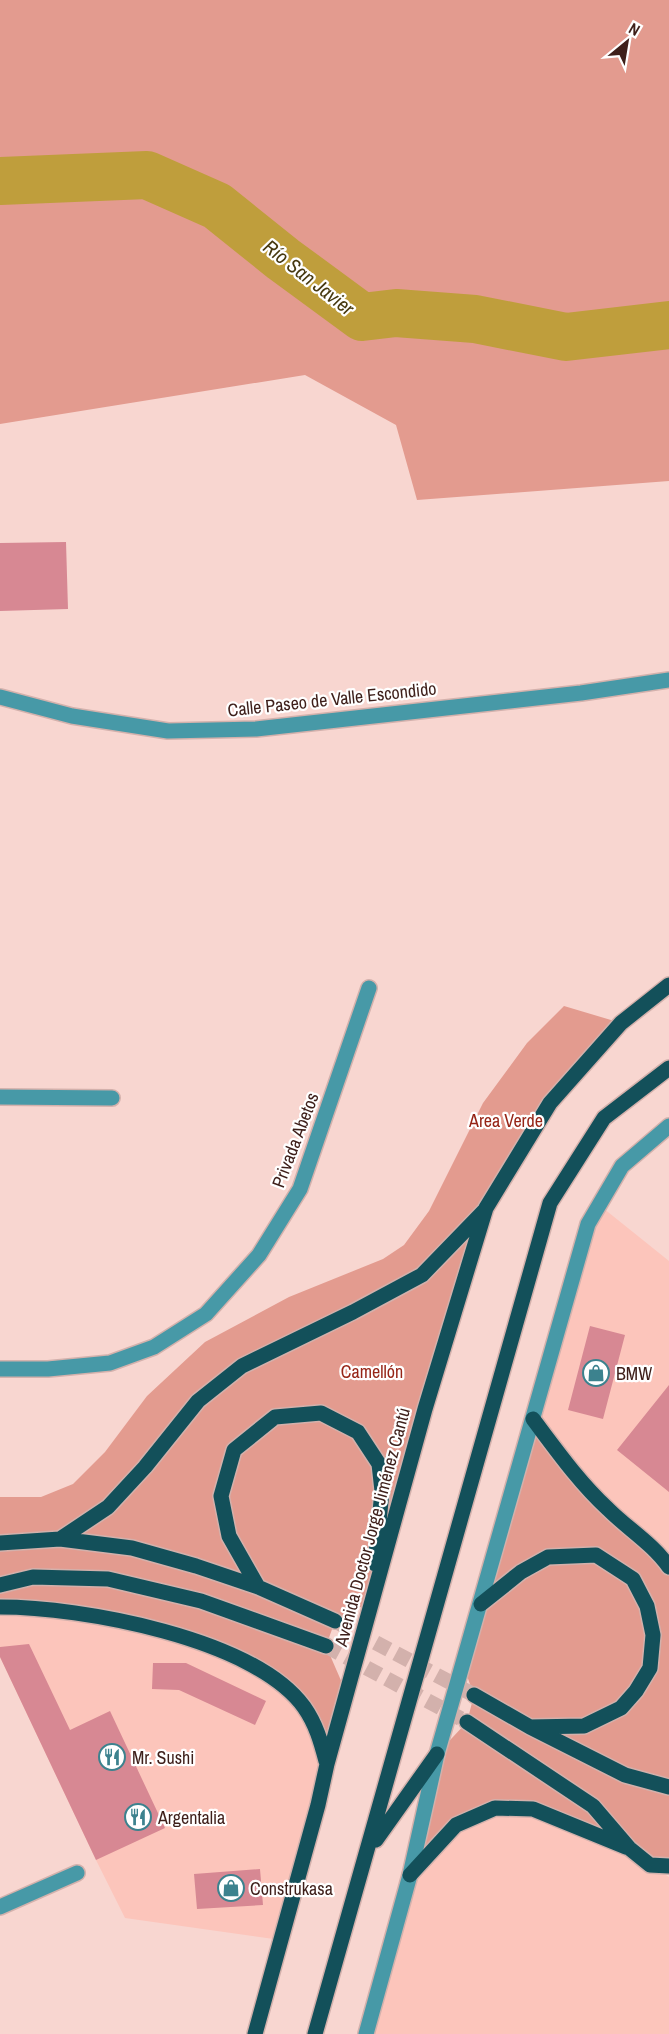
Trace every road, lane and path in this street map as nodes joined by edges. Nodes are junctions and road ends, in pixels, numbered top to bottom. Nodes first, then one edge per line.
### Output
1 (669, 680) edge
2 (0, 697) edge
3 (669, 985) edge
4 (369, 988) dead end
5 (669, 1068) edge
6 (0, 1097) edge
7 (112, 1098) dead end
8 (669, 1126) edge
9 (486, 1208) junction
10 (0, 1369) edge
11 (533, 1419) junction
12 (60, 1539) junction
13 (0, 1543) edge
14 (669, 1567) edge
15 (0, 1585) edge
16 (258, 1587) junction
17 (372, 1601) junction
18 (481, 1604) junction
19 (0, 1607) edge
20 (335, 1621) tunnel mouth
21 (326, 1646) tunnel mouth
22 (474, 1695) tunnel mouth
23 (467, 1722) tunnel mouth
24 (530, 1727) junction
25 (437, 1754) junction
26 (327, 1764) junction
27 (669, 1787) edge
28 (629, 1848) junction
29 (369, 1850) junction
30 (669, 1866) edge
31 (77, 1873) dead end
32 (410, 1875) junction
33 (0, 1907) edge
34 (255, 2034) edge
35 (315, 2034) edge
36 (366, 2034) edge

1 - 2 street, Calle Paseo de Valle Escondido
3 - 9 main road, Avenida Doctor Jorge Jiménez Cantú
4 - 10 street, Privada Abetos
5 - 29 main road
6 - 7 street
8 - 11 street
9 - 12 main road
9 - 17 main road, Avenida Doctor Jorge Jiménez Cantú
11 - 14 main road
11 - 18 street
12 - 13 main road
12 - 16 main road
15 - 21 main road
16 - 17 main road
16 - 20 main road
17 - 26 main road, Avenida Doctor Jorge Jiménez Cantú
18 - 24 main road
18 - 25 street
19 - 26 main road
22 - 24 main road
23 - 28 main road
24 - 27 main road
25 - 29 main road
25 - 32 street
26 - 34 main road, Avenida Doctor Jorge Jiménez Cantú
28 - 30 main road
28 - 32 main road
29 - 35 main road
31 - 33 street
32 - 36 street

